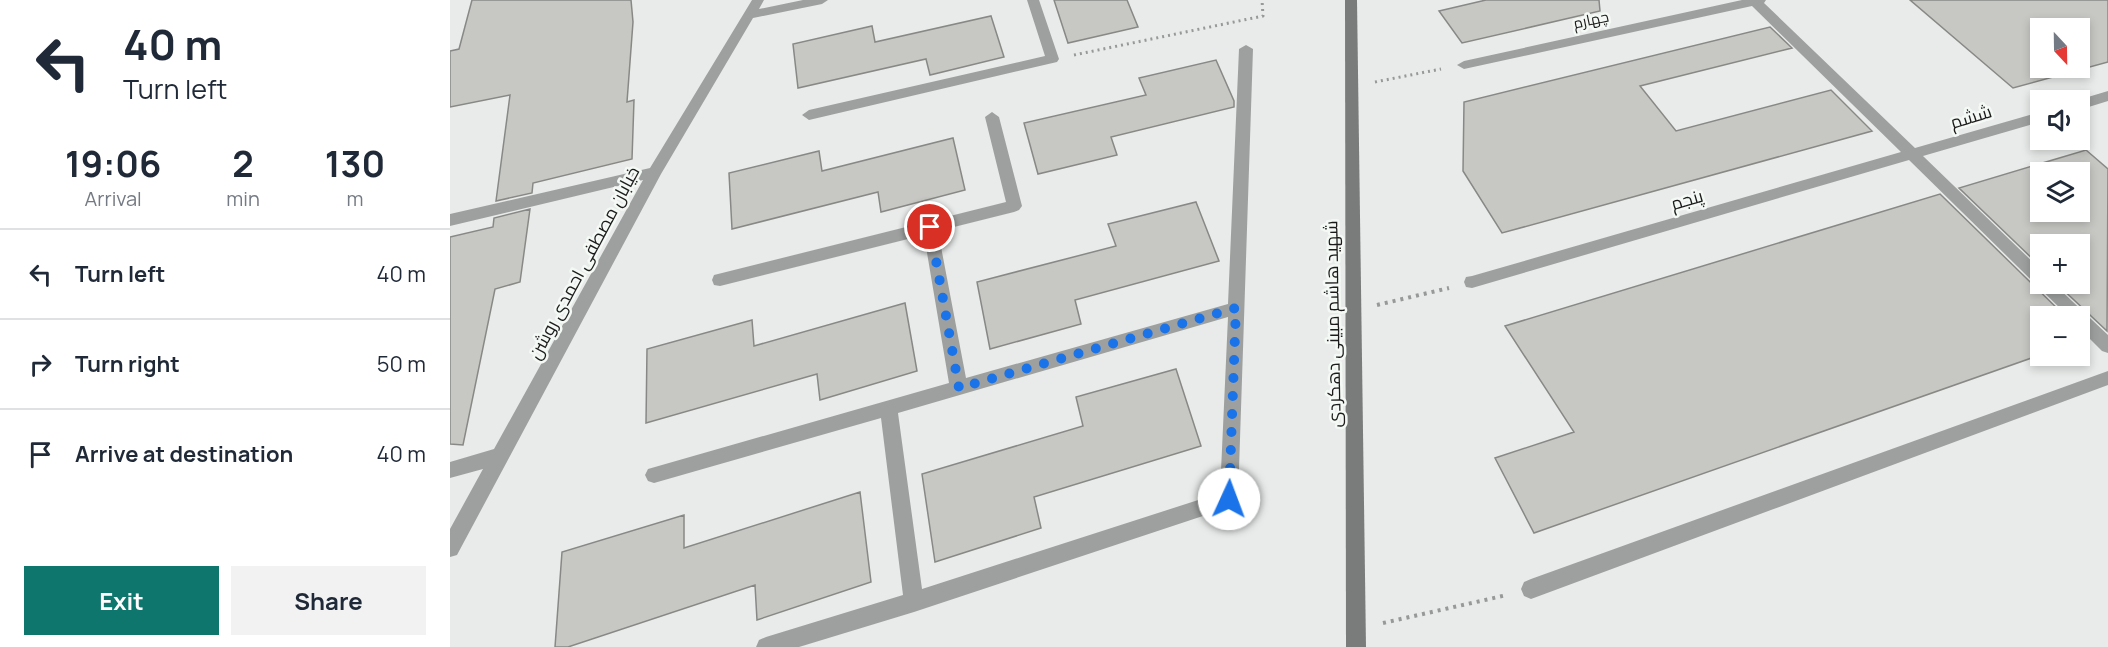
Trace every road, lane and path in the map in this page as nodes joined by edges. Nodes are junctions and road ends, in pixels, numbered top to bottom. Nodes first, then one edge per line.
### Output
1 (758, 0) edge
2 (822, 0) edge
3 (1033, 0) edge
4 (1262, 0) edge
5 (1351, 0) edge
6 (1757, 1) edge
7 (750, 15) junction
8 (1246, 49) dead end
9 (1052, 59) junction
10 (1464, 65) joint
11 (1351, 87) junction
12 (2108, 96) edge
13 (2090, 102) edge
14 (809, 115) dead end
15 (992, 117) dead end
16 (2030, 120) edge
17 (1913, 154) junction
18 (655, 172) junction
19 (450, 220) edge
20 (930, 227) junction
21 (2030, 269) edge
22 (720, 280) dead end
23 (1472, 282) joint
24 (2055, 294) edge
25 (2067, 306) edge
26 (1236, 308) junction
27 (1353, 310) junction
28 (2090, 328) edge
29 (2108, 346) edge
30 (2108, 378) edge
31 (959, 388) junction
32 (889, 408) junction
33 (502, 455) junction
34 (450, 470) edge
35 (654, 475) dead end
36 (450, 548) edge
37 (1531, 589) joint
38 (914, 602) junction
39 (1356, 629) junction
40 (766, 647) edge
41 (1356, 647) edge

1 - 7 street, خیابان مصطفی احمدی روشن
2 - 7 street
3 - 9 street
4 - 9 path
5 - 11 main road, شهید هاشم مبینی دهکردی
6 - 10 street, چهارم
6 - 17 street
7 - 18 street, خیابان مصطفی احمدی روشن
8 - 26 street
9 - 14 street
10 - 11 path
11 - 27 main road, شهید هاشم مبینی دهکردی
12 - 13 street
15 - 20 street
16 - 17 street, ششم
17 - 21 street
17 - 23 street, پنجم
18 - 19 street
18 - 33 street, خیابان مصطفی احمدی روشن
20 - 22 street
20 - 31 street
23 - 27 path
24 - 25 street
26 - 31 street
26 - 38 street
27 - 39 main road, شهید هاشم مبینی دهکردی
28 - 29 street
30 - 37 street
31 - 32 street
32 - 35 street
32 - 38 street
33 - 34 street
33 - 36 street, خیابان مصطفی احمدی روشن
37 - 39 path
38 - 40 street
39 - 41 main road, شهید هاشم مبینی دهکردی

